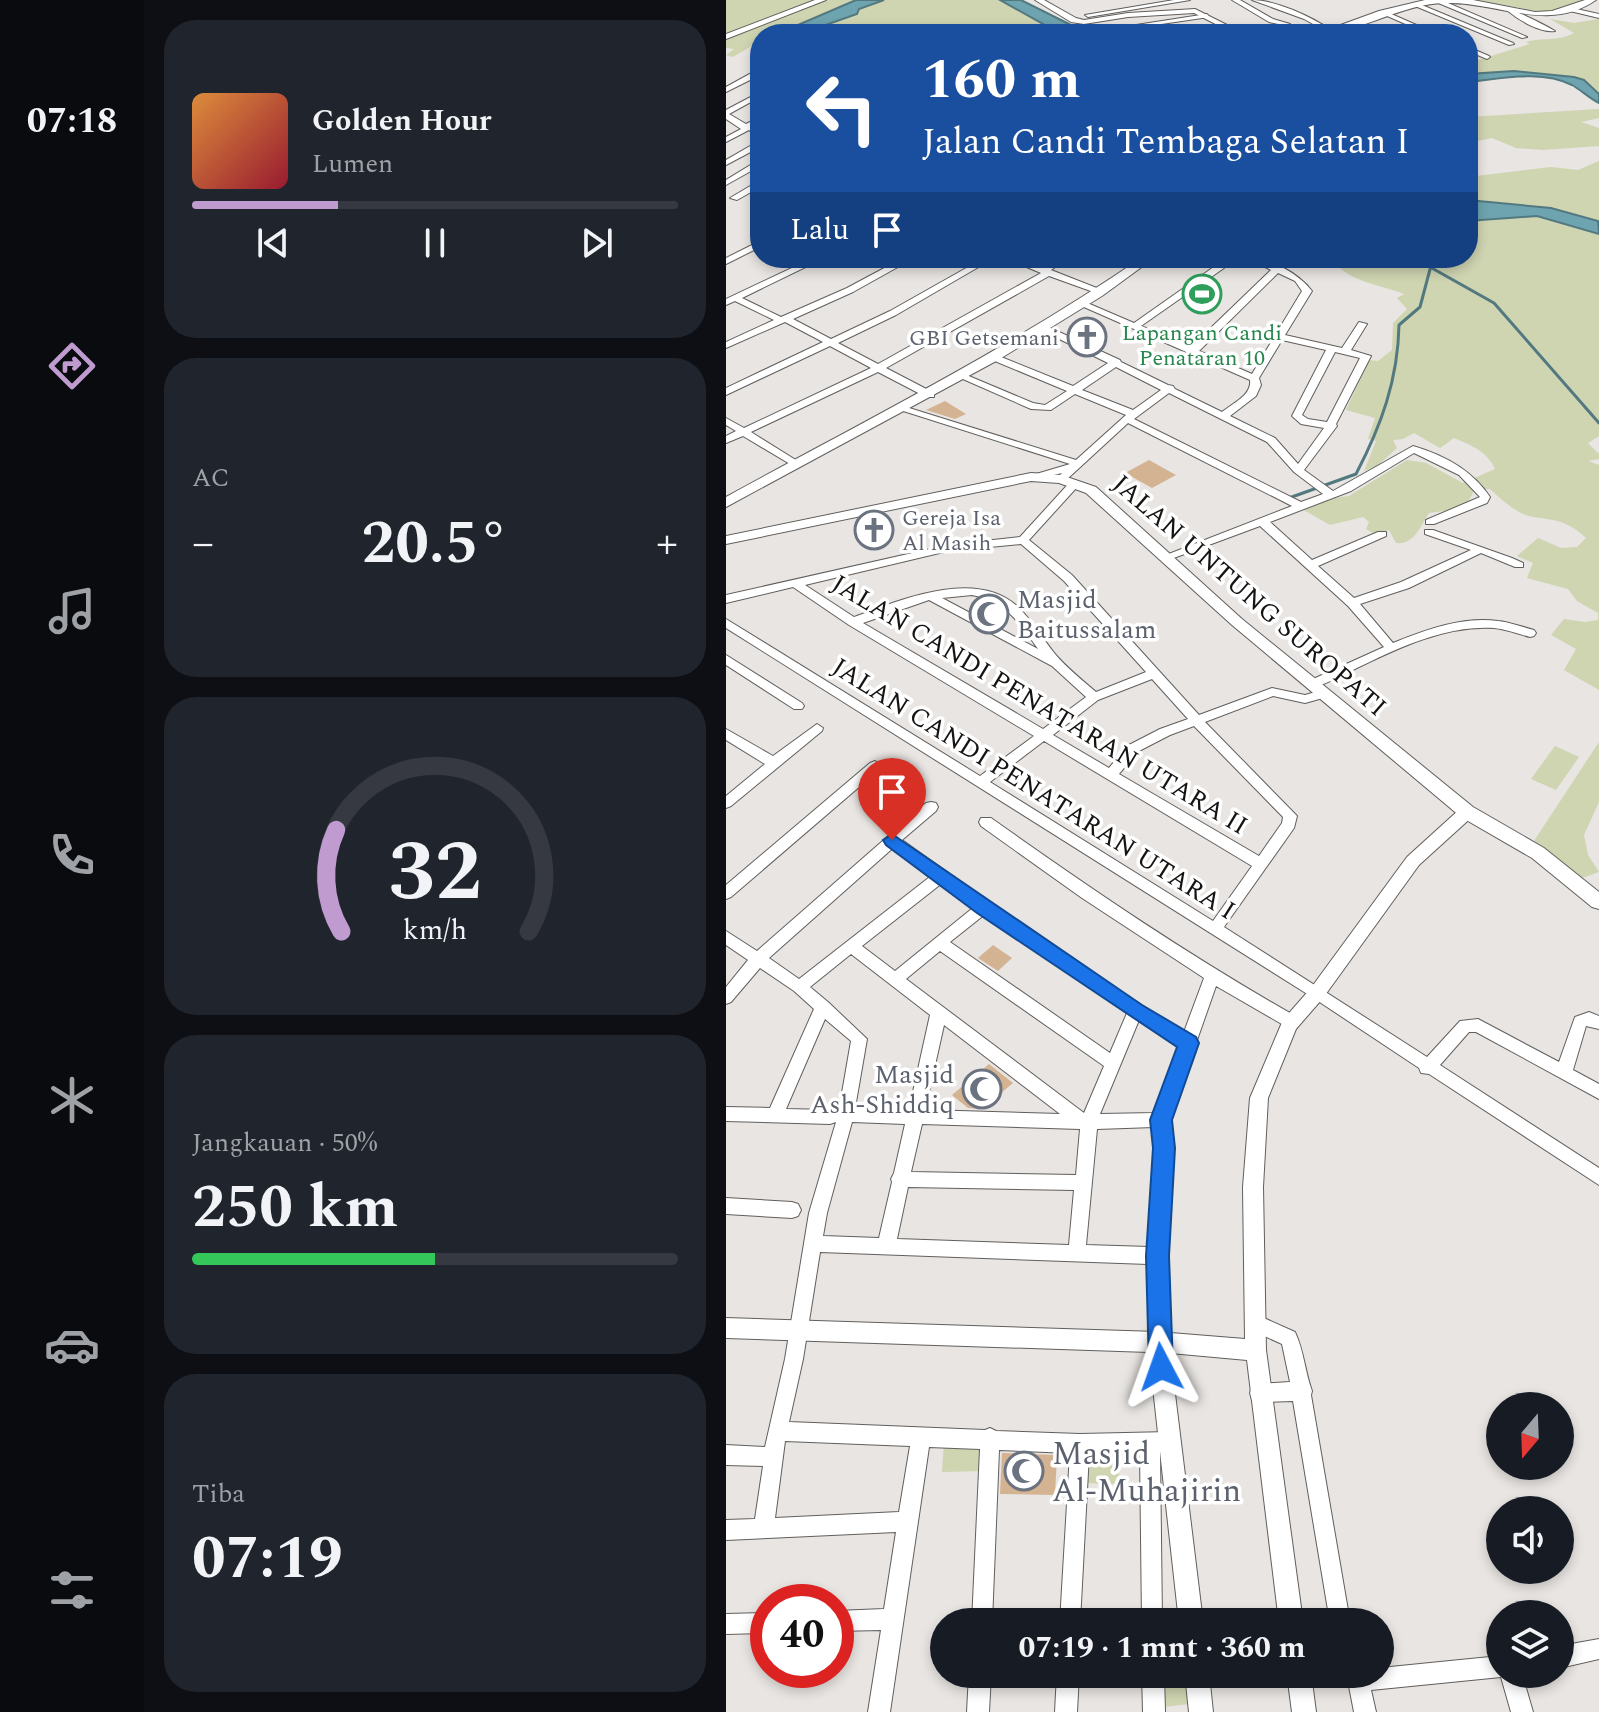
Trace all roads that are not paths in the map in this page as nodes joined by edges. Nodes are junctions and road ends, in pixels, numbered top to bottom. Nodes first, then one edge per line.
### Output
1 (822, 0) edge
2 (1039, 0) edge
3 (1144, 0) edge
4 (1187, 0) edge
5 (1235, 0) edge
6 (1251, 1) edge
7 (1438, 1) edge
8 (1589, 2) edge
9 (1417, 5) junction
10 (1152, 6) junction
11 (1599, 6) edge
12 (1456, 10) junction
13 (1510, 10) junction
14 (1572, 10) junction
15 (1387, 14) junction
16 (1088, 15) dead end
17 (1207, 16) junction
18 (1291, 16) junction
19 (1599, 16) edge
20 (1284, 21) junction
21 (1217, 22) junction
22 (1406, 22) joint
23 (760, 24) edge
24 (1150, 24) edge
25 (1196, 24) edge
26 (1221, 24) edge
27 (1294, 24) edge
28 (1308, 24) edge
29 (1353, 24) edge
30 (1411, 24) edge
31 (1463, 24) edge
32 (750, 28) edge
33 (1478, 30) edge
34 (1552, 31) dead end
35 (726, 37) edge
36 (1511, 44) dead end
37 (1478, 53) edge
38 (1487, 57) dead end
39 (750, 77) edge
40 (726, 90) edge
41 (750, 100) edge
42 (726, 116) edge
43 (726, 140) edge
44 (750, 150) edge
45 (726, 163) edge
46 (750, 169) edge
47 (726, 170) edge
48 (741, 174) junction
49 (750, 178) edge
50 (726, 183) edge
51 (750, 188) edge
52 (734, 198) dead end
53 (750, 249) edge
54 (726, 261) edge
55 (799, 268) edge
56 (889, 268) edge
57 (972, 268) edge
58 (1038, 268) edge
59 (1051, 268) edge
60 (1134, 268) edge
61 (1218, 268) edge
62 (1270, 268) edge
63 (1047, 271) junction
64 (1275, 271) junction
65 (1102, 292) junction
66 (731, 300) edge
67 (1082, 304) junction
68 (783, 319) junction
69 (1362, 324) dead end
70 (1135, 326) junction
71 (1044, 328) junction
72 (1278, 336) junction
73 (832, 342) junction
74 (726, 345) edge
75 (1332, 348) junction
76 (1193, 351) junction
77 (1345, 351) junction
78 (993, 357) junction
79 (1117, 362) junction
80 (880, 367) junction
81 (961, 376) junction
82 (1254, 378) junction
83 (1170, 388) junction
84 (1074, 390) junction
85 (726, 392) edge
86 (930, 395) junction
87 (902, 409) junction
88 (1224, 415) junction
89 (1130, 416) junction
90 (726, 421) edge
91 (1332, 426) junction
92 (744, 431) junction
93 (726, 440) edge
94 (795, 464) junction
95 (1298, 470) junction
96 (1071, 473) junction
97 (1323, 490) junction
98 (1290, 500) junction
99 (726, 503) edge
100 (1263, 522) junction
101 (1382, 534) dead end
102 (726, 540) edge
103 (1023, 540) junction
104 (1477, 551) junction
105 (1167, 557) junction
106 (1311, 565) junction
107 (1519, 565) dead end
108 (796, 584) junction
109 (931, 597) junction
110 (726, 599) edge
111 (1352, 603) junction
112 (853, 622) junction
113 (726, 623) edge
114 (1530, 633) dead end
115 (1392, 649) junction
116 (726, 659) edge
117 (1057, 665) junction
118 (1154, 673) junction
119 (1320, 688) junction
120 (1094, 697) junction
121 (798, 706) dead end
122 (1198, 721) junction
123 (817, 728) dead end
124 (726, 734) edge
125 (1043, 735) junction
126 (770, 766) junction
127 (875, 766) dead end
128 (1111, 775) junction
129 (981, 782) junction
130 (726, 803) edge
131 (931, 807) dead end
132 (1467, 812) junction
133 (986, 822) dead end
134 (892, 840) junction
135 (1260, 864) junction
136 (941, 876) junction
137 (726, 893) edge
138 (1599, 902) edge
139 (983, 908) junction
140 (1215, 929) junction
141 (726, 937) edge
142 (940, 943) junction
143 (850, 945) junction
144 (758, 959) junction
145 (1212, 976) junction
146 (896, 978) junction
147 (799, 987) junction
148 (1317, 993) junction
149 (726, 997) edge
150 (823, 1006) junction
151 (939, 1011) junction
152 (1135, 1011) junction
153 (1292, 1022) junction
154 (1599, 1023) edge
155 (1189, 1043) junction
156 (1113, 1064) junction
157 (1427, 1068) junction
158 (1564, 1073) junction
159 (1599, 1092) edge
160 (726, 1114) edge
161 (775, 1115) junction
162 (838, 1116) junction
163 (914, 1118) junction
164 (1161, 1120) junction
165 (1086, 1122) junction
166 (1599, 1177) edge
167 (899, 1179) junction
168 (1083, 1183) junction
169 (726, 1206) edge
170 (792, 1210) dead end
171 (813, 1244) junction
172 (886, 1247) junction
173 (1077, 1253) junction
174 (1157, 1256) junction
175 (1255, 1323) junction
176 (726, 1328) edge
177 (796, 1332) junction
178 (1158, 1342) junction
179 (1256, 1350) junction
180 (1303, 1391) junction
181 (1259, 1393) junction
182 (777, 1431) junction
183 (921, 1436) junction
184 (990, 1438) junction
185 (1160, 1442) junction
186 (1080, 1444) junction
187 (726, 1455) edge
188 (774, 1457) junction
189 (1174, 1485) junction
190 (1150, 1487) junction
191 (905, 1522) junction
192 (764, 1528) junction
193 (726, 1530) edge
194 (983, 1608) edge
195 (1071, 1608) edge
196 (1152, 1608) edge
197 (1189, 1608) edge
198 (1289, 1608) edge
199 (1337, 1608) edge
200 (893, 1619) junction
201 (854, 1620) edge
202 (750, 1623) edge
203 (726, 1624) edge
204 (1599, 1649) edge
205 (1574, 1654) edge
206 (1486, 1668) edge
207 (1394, 1675) edge
208 (979, 1688) edge
209 (1067, 1688) edge
210 (1153, 1688) edge
211 (1197, 1688) edge
212 (1301, 1688) edge
213 (1360, 1688) edge
214 (1515, 1688) edge
215 (879, 1712) edge
216 (978, 1712) edge
217 (1066, 1712) edge
218 (1154, 1712) edge
219 (1198, 1712) edge
220 (1304, 1712) edge
221 (1365, 1712) edge
222 (1522, 1712) edge

1 - 23 street
2 - 17 street
3 - 10 street
4 - 10 street
5 - 20 street
6 - 18 street
6 - 20 street
7 - 9 main road
7 - 12 street
7 - 13 main road
8 - 11 street
8 - 14 main road
9 - 15 main road
9 - 31 street
10 - 16 street
12 - 12 street
13 - 14 main road
13 - 34 street
14 - 19 street
15 - 22 street
15 - 29 main road
17 - 21 street
17 - 24 street
18 - 20 street
18 - 28 street
20 - 27 street
21 - 25 street
21 - 26 street
22 - 30 street
32 - 35 street
33 - 36 street
37 - 38 street
39 - 40 street
41 - 42 street
42 - 43 street
44 - 45 street
46 - 48 street
47 - 48 street
48 - 49 street
48 - 50 street
51 - 52 street
53 - 54 street
55 - 66 street
56 - 68 street
57 - 73 street
58 - 63 street
59 - 63 street
60 - 65 main road
61 - 70 street
62 - 64 street
63 - 65 street
63 - 80 street
64 - 72 street
64 - 76 street
65 - 67 main road
66 - 68 street
67 - 70 street
67 - 71 main road
68 - 73 street
68 - 74 street
69 - 77 street
70 - 76 street
71 - 78 main road
71 - 79 street
72 - 75 street
72 - 82 street
73 - 80 street
73 - 85 street
75 - 77 street
75 - 91 street
76 - 82 street
77 - 91 street
78 - 81 main road
78 - 84 street
79 - 83 street
79 - 84 street
80 - 86 street
80 - 92 street
81 - 84 street
81 - 86 main road
82 - 88 street
83 - 88 street
83 - 89 street
84 - 89 street
86 - 87 main road
87 - 94 main road
87 - 96 street
88 - 95 street
89 - 96 street
89 - 98 street
90 - 92 street
91 - 95 street
92 - 93 street
92 - 94 street
94 - 99 main road
95 - 97 street
96 - 102 main road, JALAN UNTUNG SUROPATI
96 - 103 street
96 - 105 main road, JALAN UNTUNG SUROPATI
97 - 98 street
97 - 104 street
98 - 100 street
100 - 105 street
100 - 106 street
101 - 106 street
103 - 108 street
103 - 118 street
104 - 107 street
104 - 111 street
105 - 119 main road, JALAN UNTUNG SUROPATI
106 - 111 street
108 - 110 street
108 - 112 street, JALAN CANDI PENATARAN UTARA II
109 - 112 street
109 - 117 street
109 - 117 street
111 - 115 street
112 - 125 street, JALAN CANDI PENATARAN UTARA II
113 - 129 street, JALAN CANDI PENATARAN UTARA I
114 - 115 street
115 - 119 street
116 - 121 street
117 - 120 street
118 - 120 street
118 - 122 street
119 - 122 street
119 - 132 main road, JALAN UNTUNG SUROPATI
120 - 125 street
122 - 128 street
122 - 135 street
123 - 126 street
124 - 126 street
125 - 128 street, JALAN CANDI PENATARAN UTARA II
125 - 129 street
126 - 130 street
127 - 137 street
128 - 135 street, JALAN CANDI PENATARAN UTARA II
129 - 140 street, JALAN CANDI PENATARAN UTARA I
131 - 134 street
132 - 138 main road, JALAN UNTUNG SUROPATI
132 - 148 street
133 - 145 street
134 - 136 street
134 - 144 street
135 - 140 street
136 - 139 street
136 - 143 street
139 - 142 street
139 - 152 street
140 - 148 street, JALAN CANDI PENATARAN UTARA I
141 - 144 street
142 - 146 street
142 - 156 street
143 - 146 street
143 - 147 street
144 - 147 street
144 - 149 street
145 - 153 street
145 - 155 street
146 - 151 street
147 - 150 street
148 - 153 street
148 - 157 street, JALAN CANDI PENATARAN UTARA I
150 - 161 street
150 - 162 street
151 - 163 street
151 - 165 street
152 - 155 street
152 - 156 street
153 - 175 street
154 - 158 street
155 - 164 street
156 - 165 street
157 - 158 street
157 - 166 street, JALAN CANDI PENATARAN UTARA I
158 - 159 street
160 - 161 street
161 - 162 street
162 - 163 street
162 - 171 street
163 - 165 street
163 - 167 street
164 - 165 street
164 - 174 street
165 - 168 street
167 - 168 street
167 - 172 street
168 - 173 street
169 - 170 street
171 - 172 street
171 - 177 street
172 - 173 street
173 - 174 street
174 - 178 street
175 - 179 street
175 - 180 street
176 - 177 street
177 - 178 street
177 - 182 street
178 - 179 street
178 - 185 street
179 - 181 street
180 - 181 street
180 - 199 street
181 - 198 street
182 - 183 street
182 - 188 street
183 - 184 street
183 - 191 street
184 - 186 street
184 - 194 street
185 - 186 street
185 - 189 street
185 - 190 street
186 - 195 street
187 - 188 street
188 - 192 street
189 - 190 street
189 - 197 street
190 - 196 street
191 - 192 street
191 - 200 street
192 - 193 street
200 - 201 street
200 - 215 street
202 - 203 street
204 - 205 street
206 - 207 street
208 - 216 street
209 - 217 street
210 - 218 street
211 - 219 street
212 - 220 street
213 - 221 street
214 - 222 street

